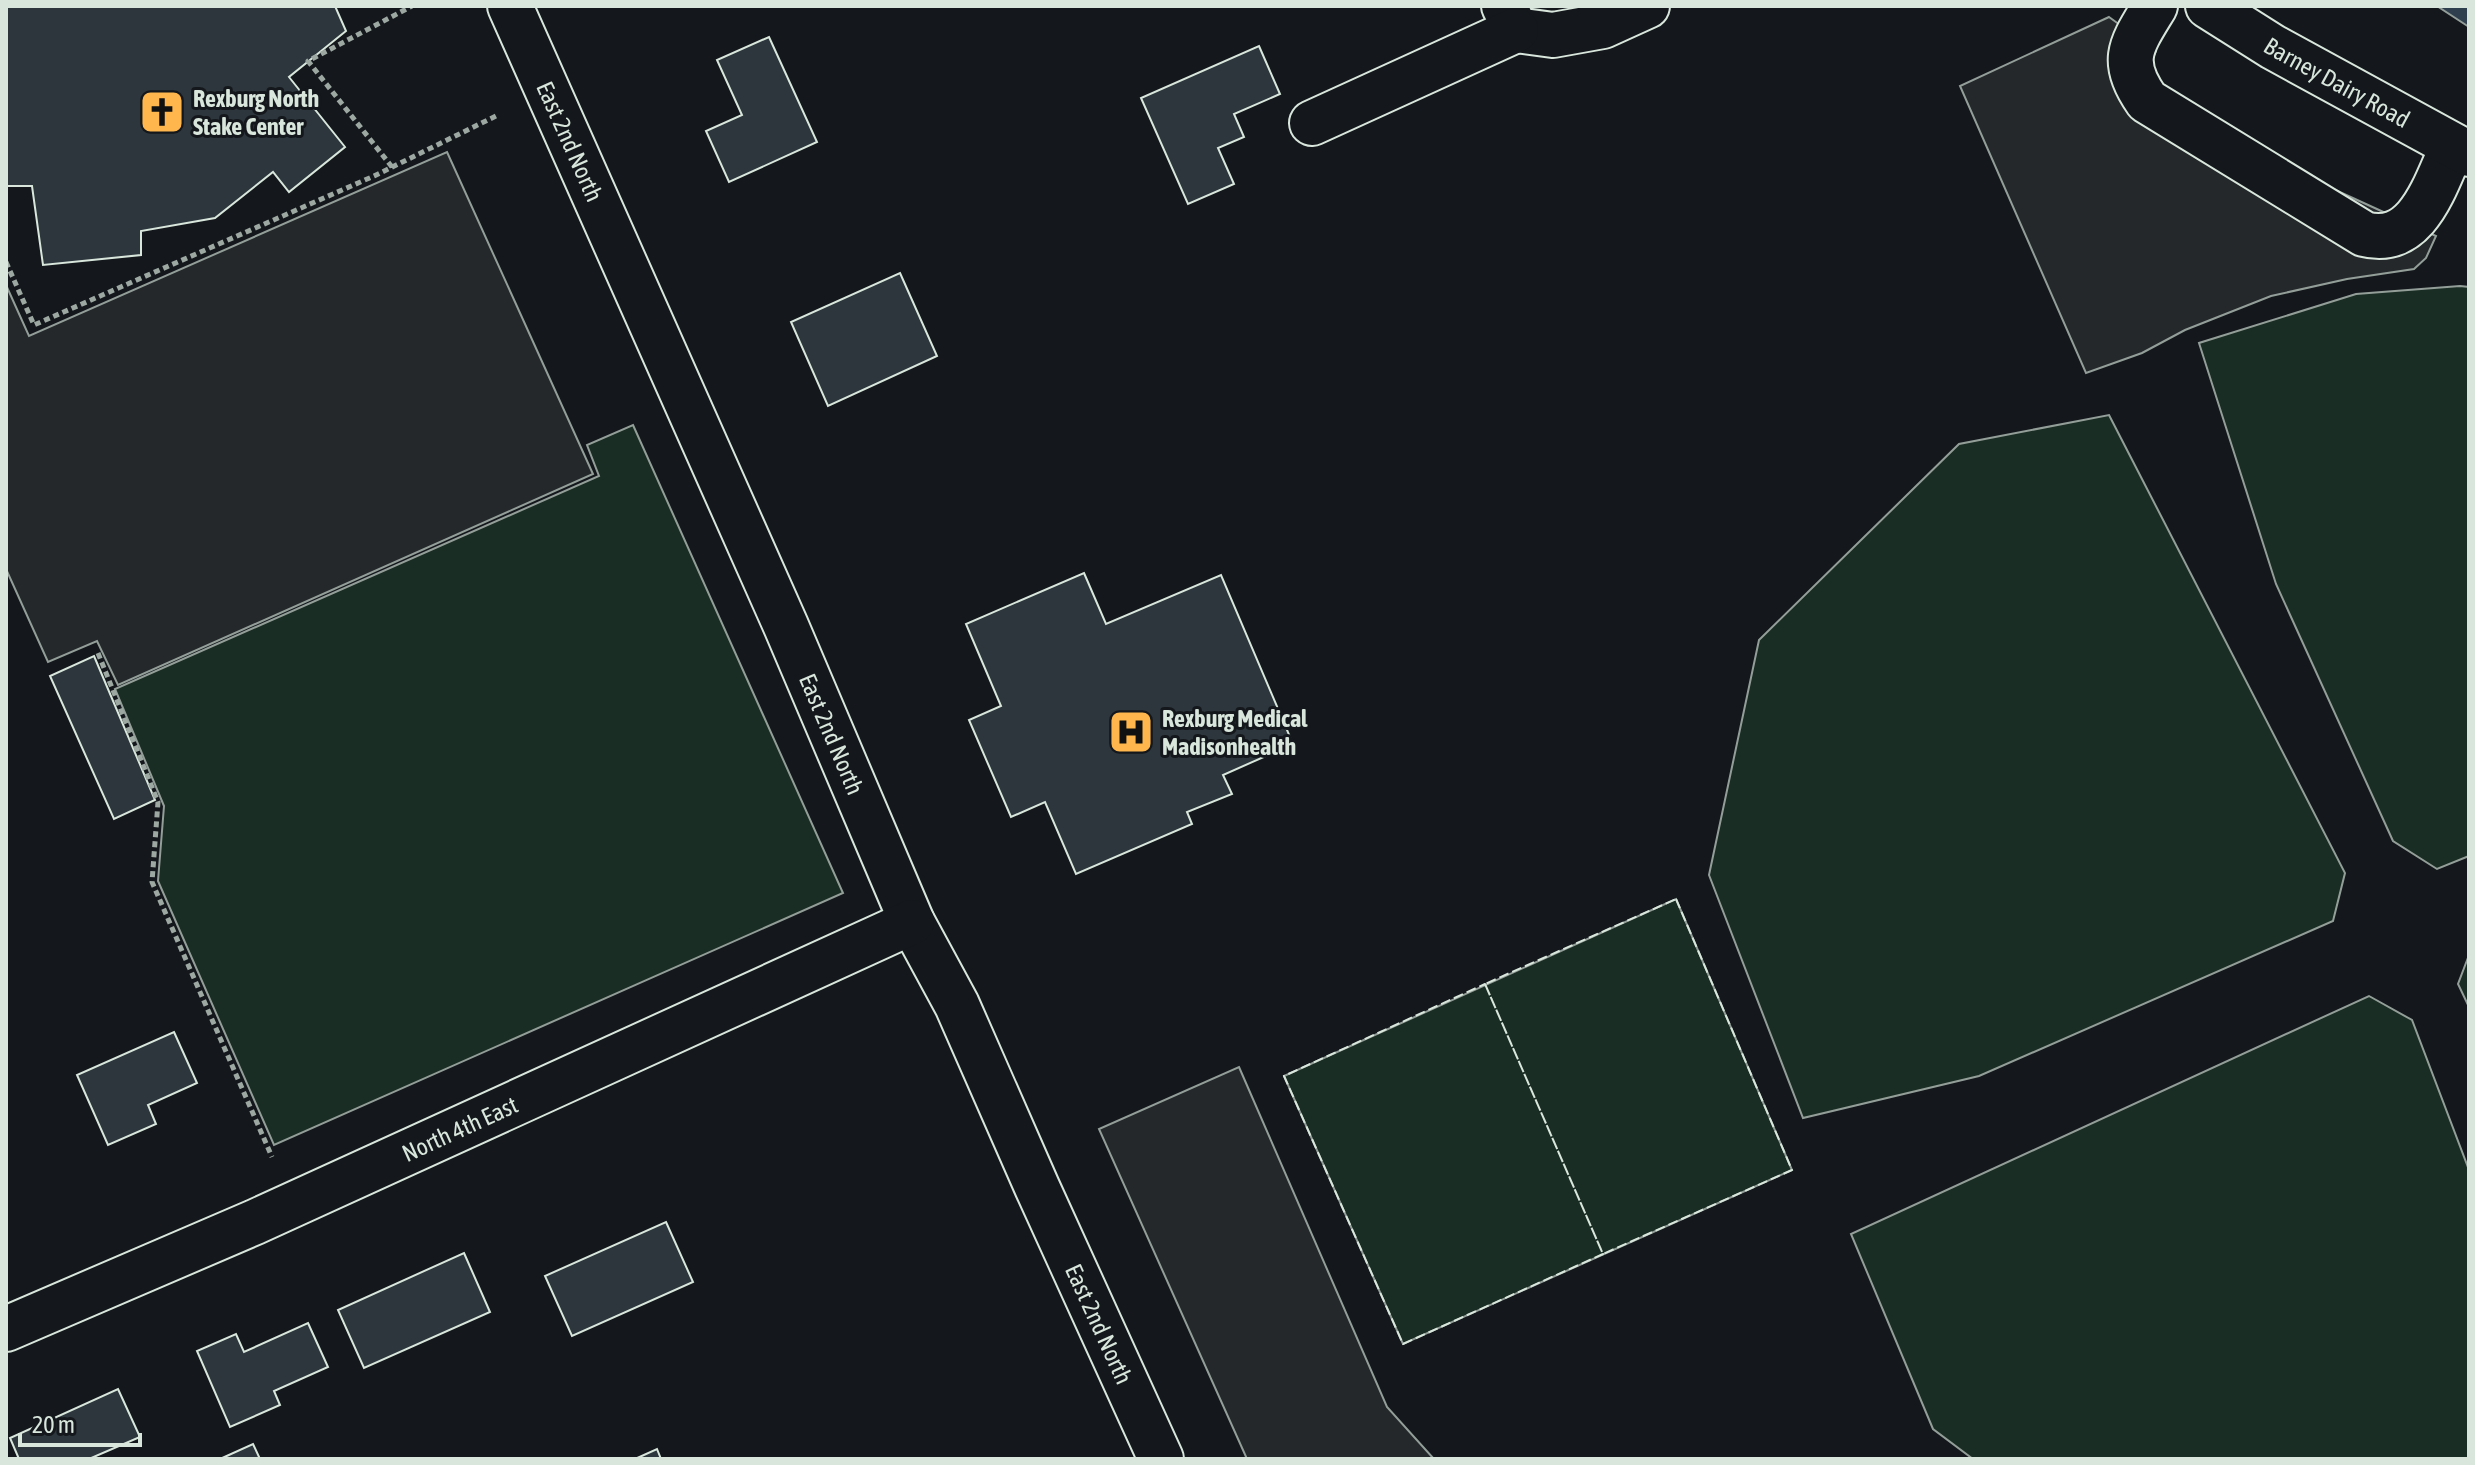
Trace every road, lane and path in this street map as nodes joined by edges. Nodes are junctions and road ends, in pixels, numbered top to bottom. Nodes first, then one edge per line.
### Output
1 (412, 6) edge
2 (510, 6) edge
3 (1647, 6) edge
4 (2155, 6) edge
5 (2208, 6) edge
6 (1510, 18) edge
7 (498, 115) dead end
8 (1312, 123) dead end
9 (2461, 150) edge
10 (392, 167) junction
11 (6, 262) edge
12 (98, 653) dead end
13 (912, 922) junction
14 (272, 1157) dead end
15 (6, 1329) edge
16 (1161, 1459) edge

1 - 10 path
2 - 13 street, East 2nd North
3 - 6 street
4 - 9 street
5 - 9 street, Barney Dairy Road
6 - 8 street
7 - 10 path
10 - 11 path
12 - 14 path
13 - 15 street, North 4th East
13 - 16 street, East 2nd North

